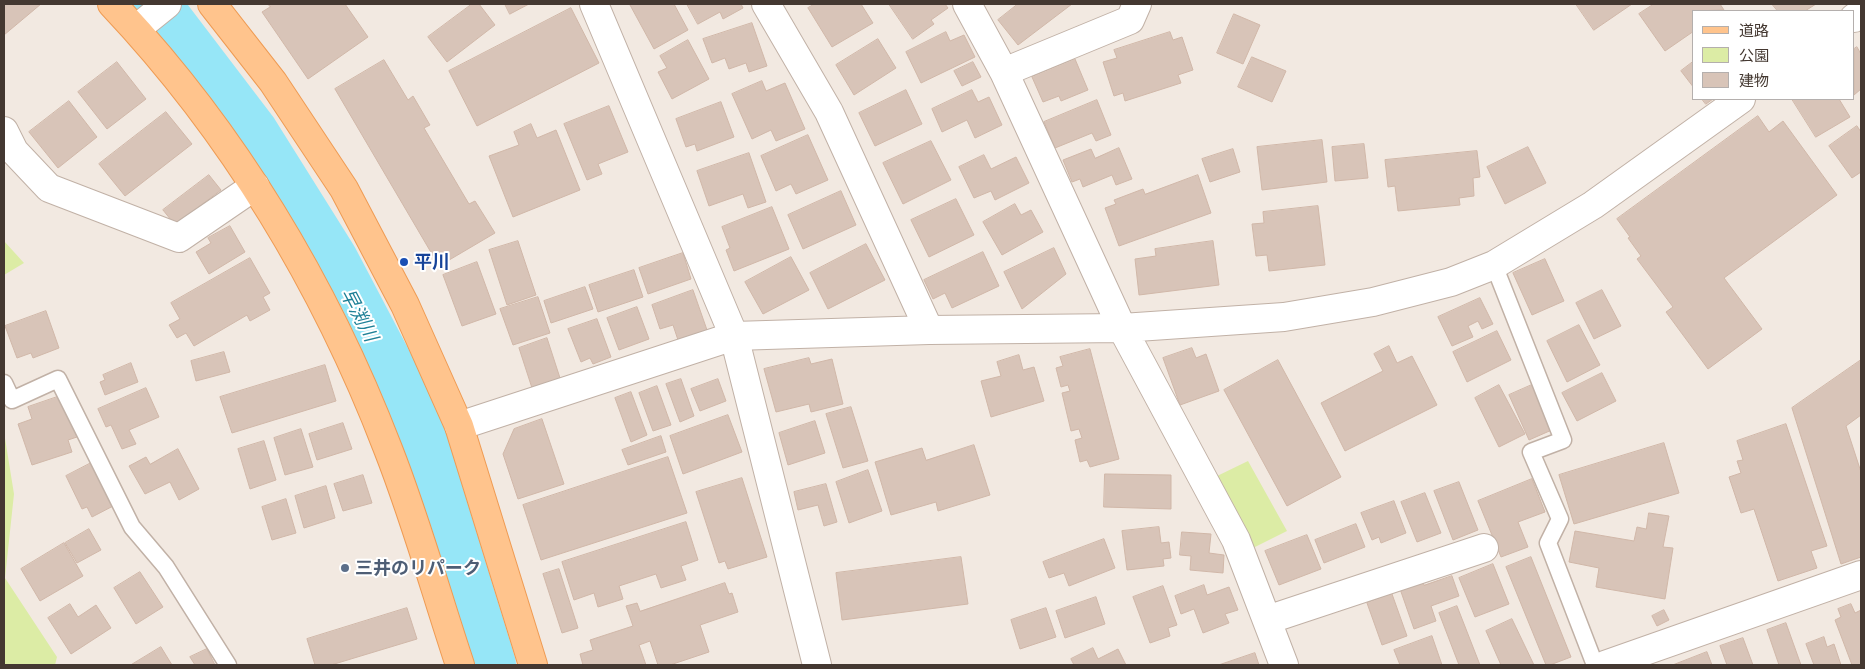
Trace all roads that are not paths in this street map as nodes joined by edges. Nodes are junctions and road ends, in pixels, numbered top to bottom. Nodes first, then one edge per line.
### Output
1 (112, 4) edge
2 (212, 4) edge
3 (594, 4) edge
4 (766, 4) edge
5 (967, 4) edge
6 (1137, 4) edge
7 (152, 16) edge
8 (1004, 72) junction
9 (1740, 100) edge
10 (4, 131) edge
11 (255, 186) junction
12 (1494, 265) junction
13 (1122, 328) junction
14 (929, 330) junction
15 (734, 336) junction
16 (4, 383) edge
17 (459, 426) junction
18 (1484, 548) dead end
19 (1861, 575) edge
20 (1268, 620) junction
21 (1620, 663) edge
22 (228, 665) edge
23 (460, 665) edge
24 (533, 665) edge
25 (817, 665) edge
26 (1284, 665) edge
27 (1595, 665) edge

1 - 7 main road
2 - 17 main road
3 - 15 street
4 - 14 street
5 - 8 street
6 - 8 street
7 - 11 main road
8 - 13 street
9 - 12 street
10 - 11 street
11 - 23 main road
12 - 13 street
12 - 27 lane
13 - 14 street
13 - 20 street
14 - 15 street
15 - 17 street
15 - 25 street
16 - 22 lane
17 - 24 main road
18 - 20 street
19 - 21 street
20 - 26 street

